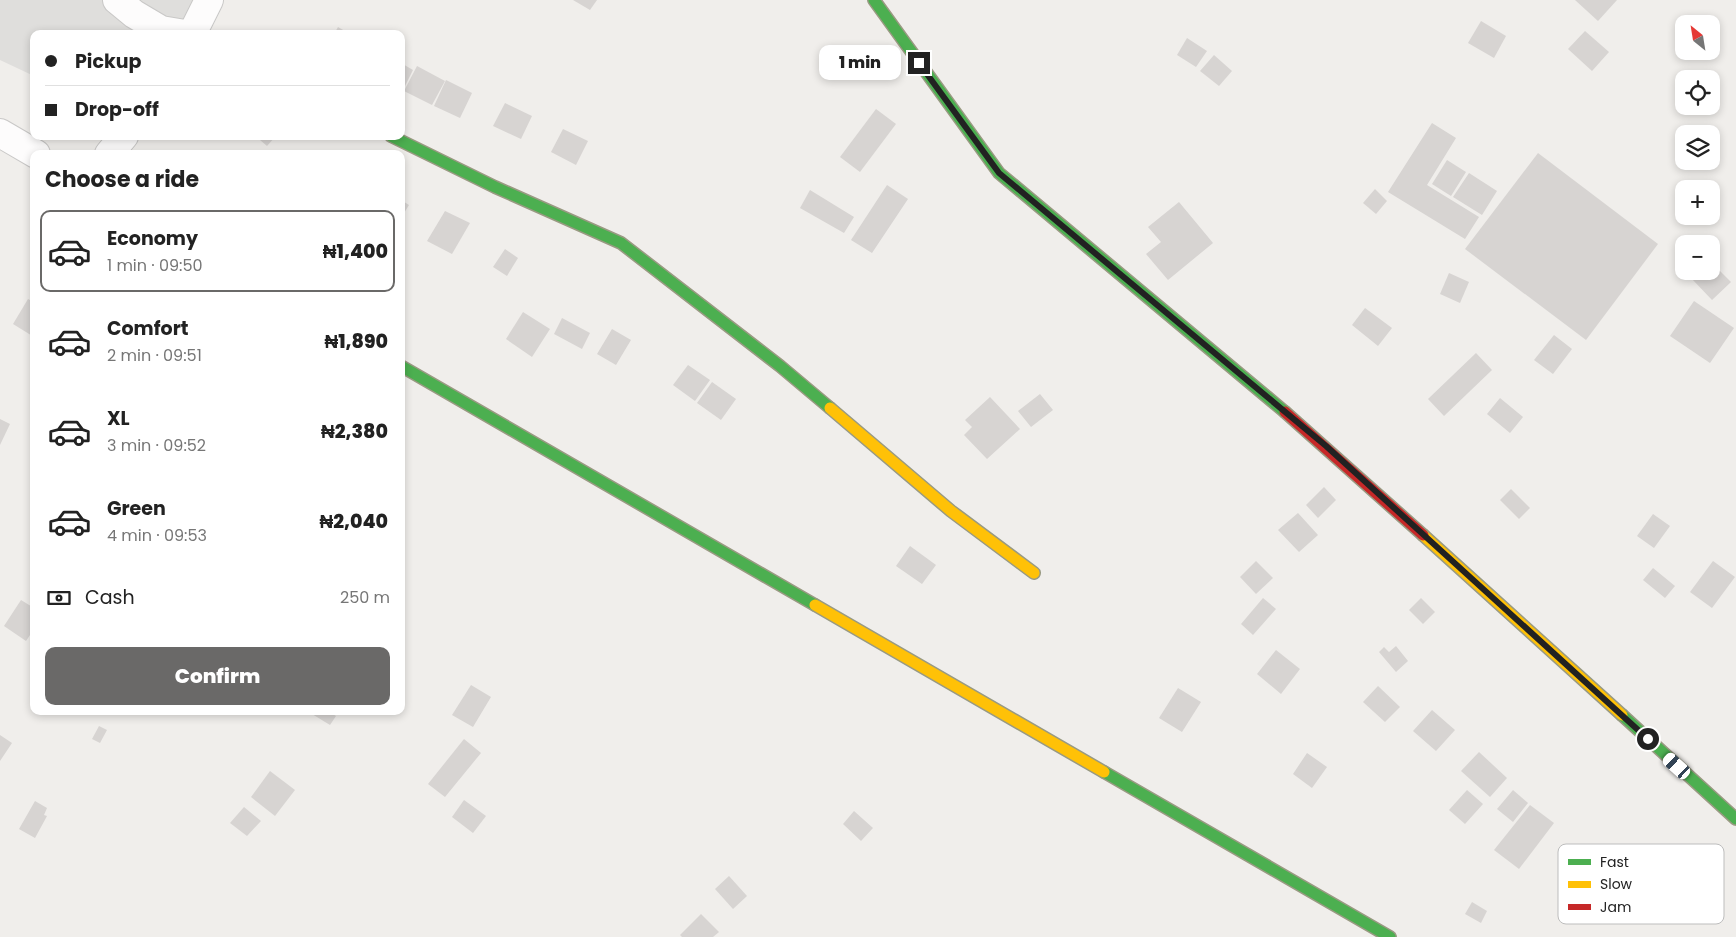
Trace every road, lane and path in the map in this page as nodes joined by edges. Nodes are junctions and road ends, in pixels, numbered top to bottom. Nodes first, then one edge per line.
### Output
1 (118, 0) edge
2 (209, 0) edge
3 (874, 0) edge
4 (161, 30) edge
5 (194, 30) edge
6 (0, 133) edge
7 (121, 140) edge
8 (399, 140) edge
9 (30, 150) edge
10 (112, 150) edge
11 (405, 368) edge
12 (1034, 572) dead end
13 (1736, 819) edge
14 (1390, 937) edge

1 - 4 street
2 - 5 street
3 - 13 street
6 - 9 street
7 - 10 street
8 - 12 street
11 - 14 street

